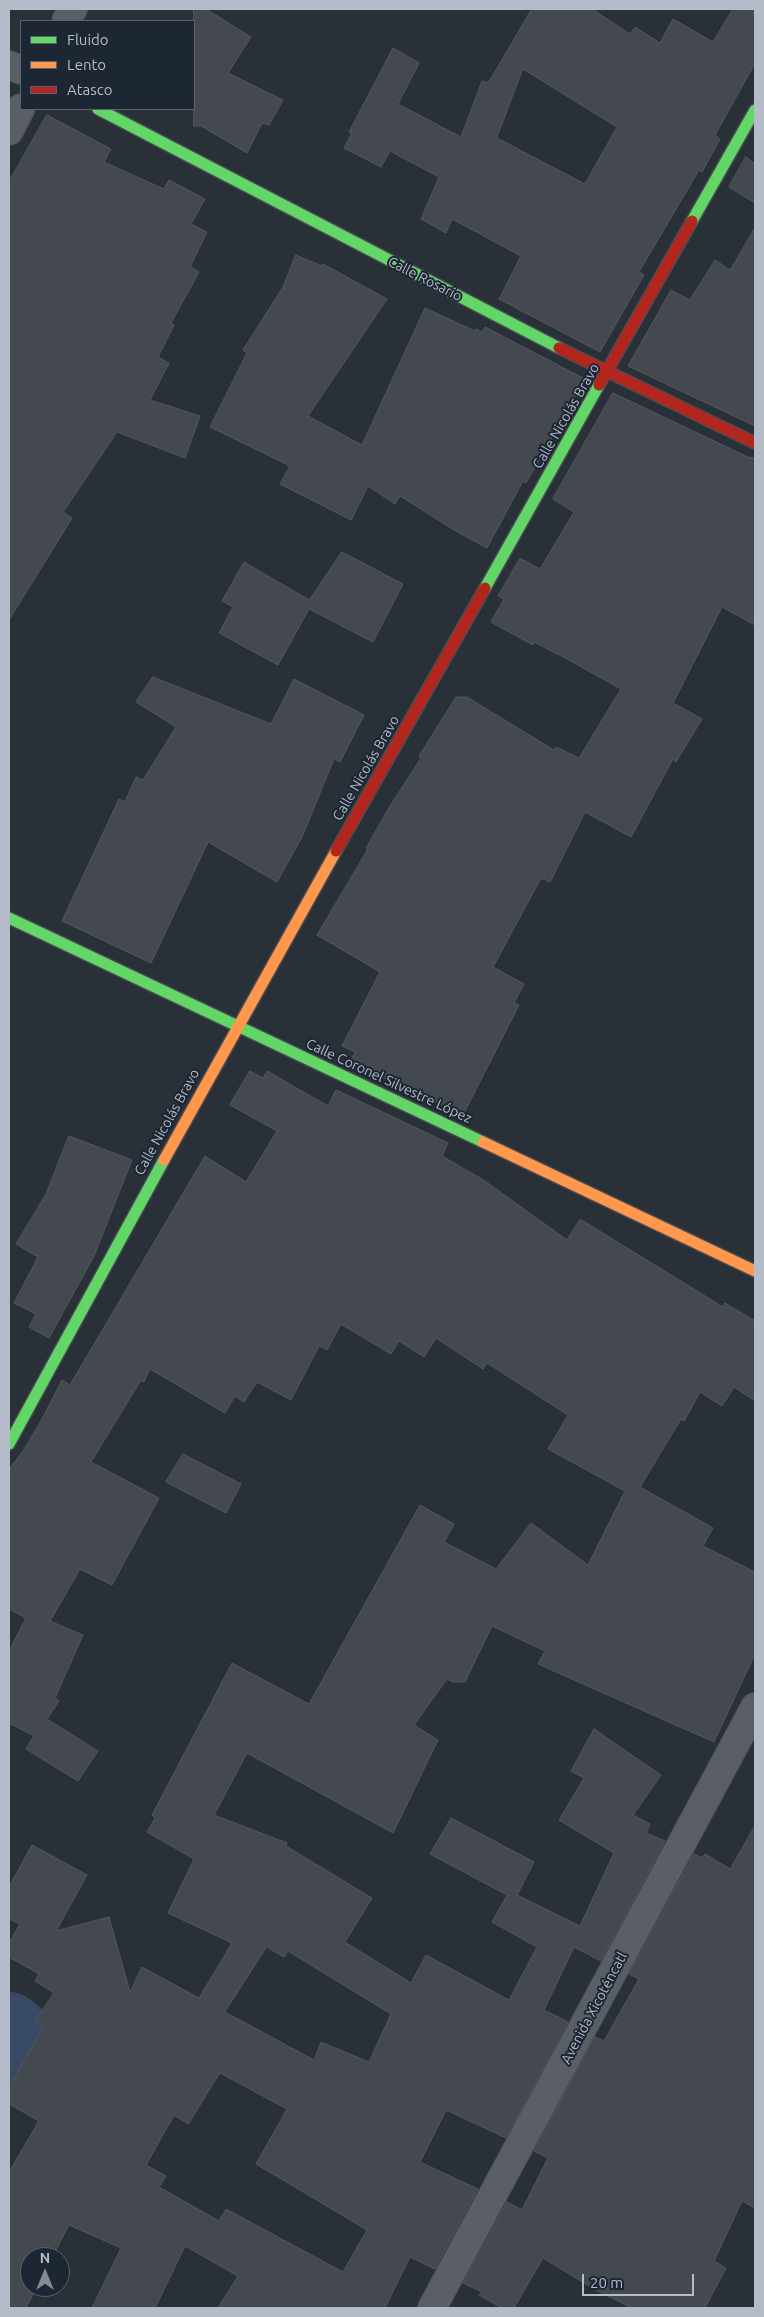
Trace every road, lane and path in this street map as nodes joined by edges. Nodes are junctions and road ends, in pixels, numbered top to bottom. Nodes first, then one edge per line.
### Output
1 (73, 9) edge
2 (67, 20) edge
3 (20, 110) edge
4 (100, 110) edge
5 (755, 110) edge
6 (9, 131) edge
7 (607, 373) junction
8 (755, 443) edge
9 (9, 918) edge
10 (237, 1026) junction
11 (755, 1272) edge
12 (9, 1444) edge
13 (755, 1708) edge
14 (432, 2308) edge

1 - 2 street
3 - 6 street
4 - 7 street, Calle Rosario
5 - 7 street, Calle Nicolás Bravo
7 - 8 street, Calle Rosario
7 - 10 street, Calle Nicolás Bravo
9 - 10 street, Calle Coronel Silvestre López
10 - 11 street, Calle Coronel Silvestre López
10 - 12 street, Calle Nicolás Bravo
13 - 14 street, Avenida Xicoténcatl

